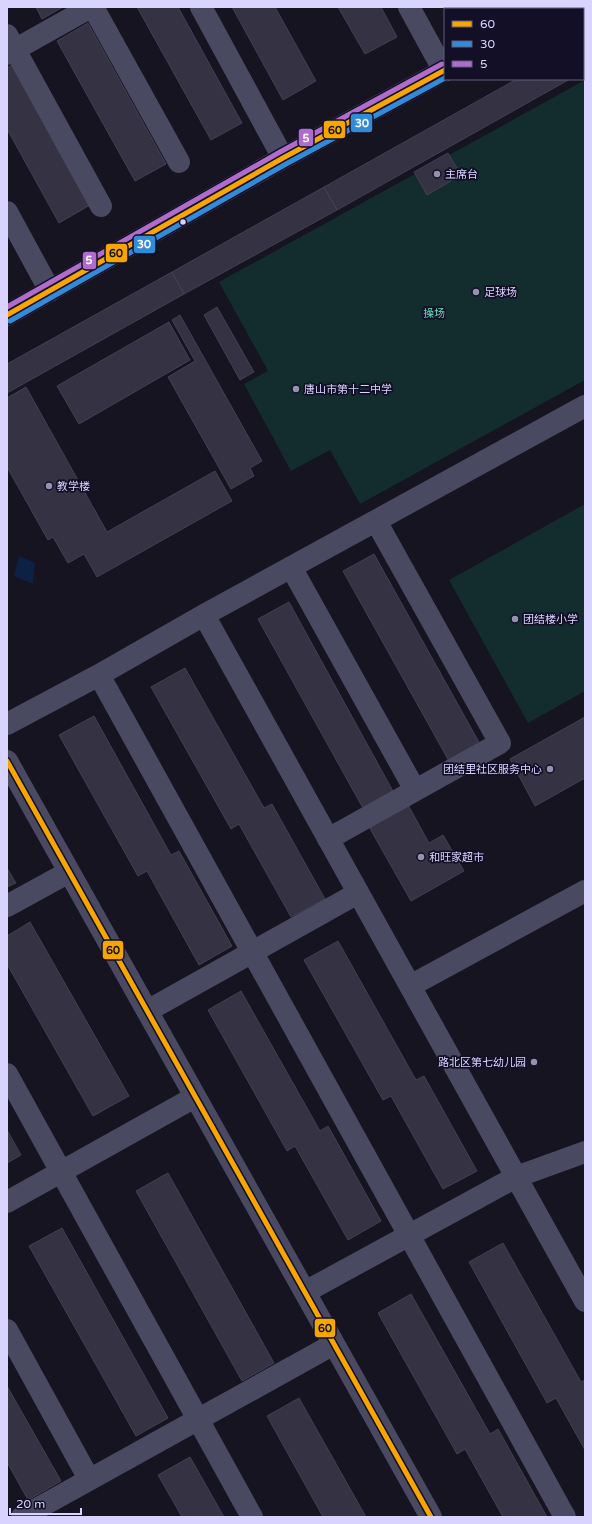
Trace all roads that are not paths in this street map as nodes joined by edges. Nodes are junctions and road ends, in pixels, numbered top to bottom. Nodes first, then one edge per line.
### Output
1 (92, 7) edge
2 (201, 7) edge
3 (409, 7) edge
4 (10, 46) edge
5 (444, 71) edge
6 (283, 158) junction
7 (179, 162) dead end
8 (101, 206) dead end
9 (7, 212) edge
10 (50, 291) junction
11 (7, 315) edge
12 (585, 406) edge
13 (376, 521) junction
14 (291, 567) junction
15 (204, 615) junction
16 (99, 675) junction
17 (7, 724) edge
18 (7, 760) edge
19 (415, 790) junction
20 (328, 839) junction
21 (69, 872) junction
22 (585, 891) edge
23 (358, 894) junction
24 (7, 906) edge
25 (252, 952) junction
26 (410, 986) junction
27 (147, 1011) junction
28 (7, 1074) edge
29 (195, 1097) junction
30 (585, 1152) edge
31 (61, 1172) junction
32 (516, 1177) junction
33 (7, 1202) edge
34 (409, 1236) junction
35 (305, 1292) junction
36 (585, 1301) edge
37 (7, 1330) edge
38 (334, 1344) junction
39 (198, 1419) junction
40 (89, 1478) junction
41 (22, 1517) edge
42 (252, 1517) edge
43 (431, 1517) edge
44 (565, 1517) edge

1 - 4 street
1 - 7 street
2 - 6 street
3 - 5 street
4 - 8 street
5 - 6 street
6 - 10 street
9 - 10 street
10 - 11 street
12 - 13 street
13 - 14 street
13 - 19 street
14 - 15 street
14 - 19 street
15 - 16 street
15 - 20 street
16 - 17 street
16 - 25 street
18 - 21 street
19 - 20 street
20 - 23 street
21 - 24 street
21 - 27 street
22 - 26 street
23 - 25 street
23 - 26 street
25 - 27 street
25 - 34 street
26 - 32 street
27 - 29 street
28 - 31 street
29 - 31 street
29 - 35 street
30 - 32 street
31 - 33 street
31 - 39 street
32 - 34 street
32 - 36 street
34 - 35 street
34 - 44 street
35 - 38 street
37 - 40 street
38 - 39 street
38 - 43 street
39 - 40 street
39 - 42 street
40 - 41 street

